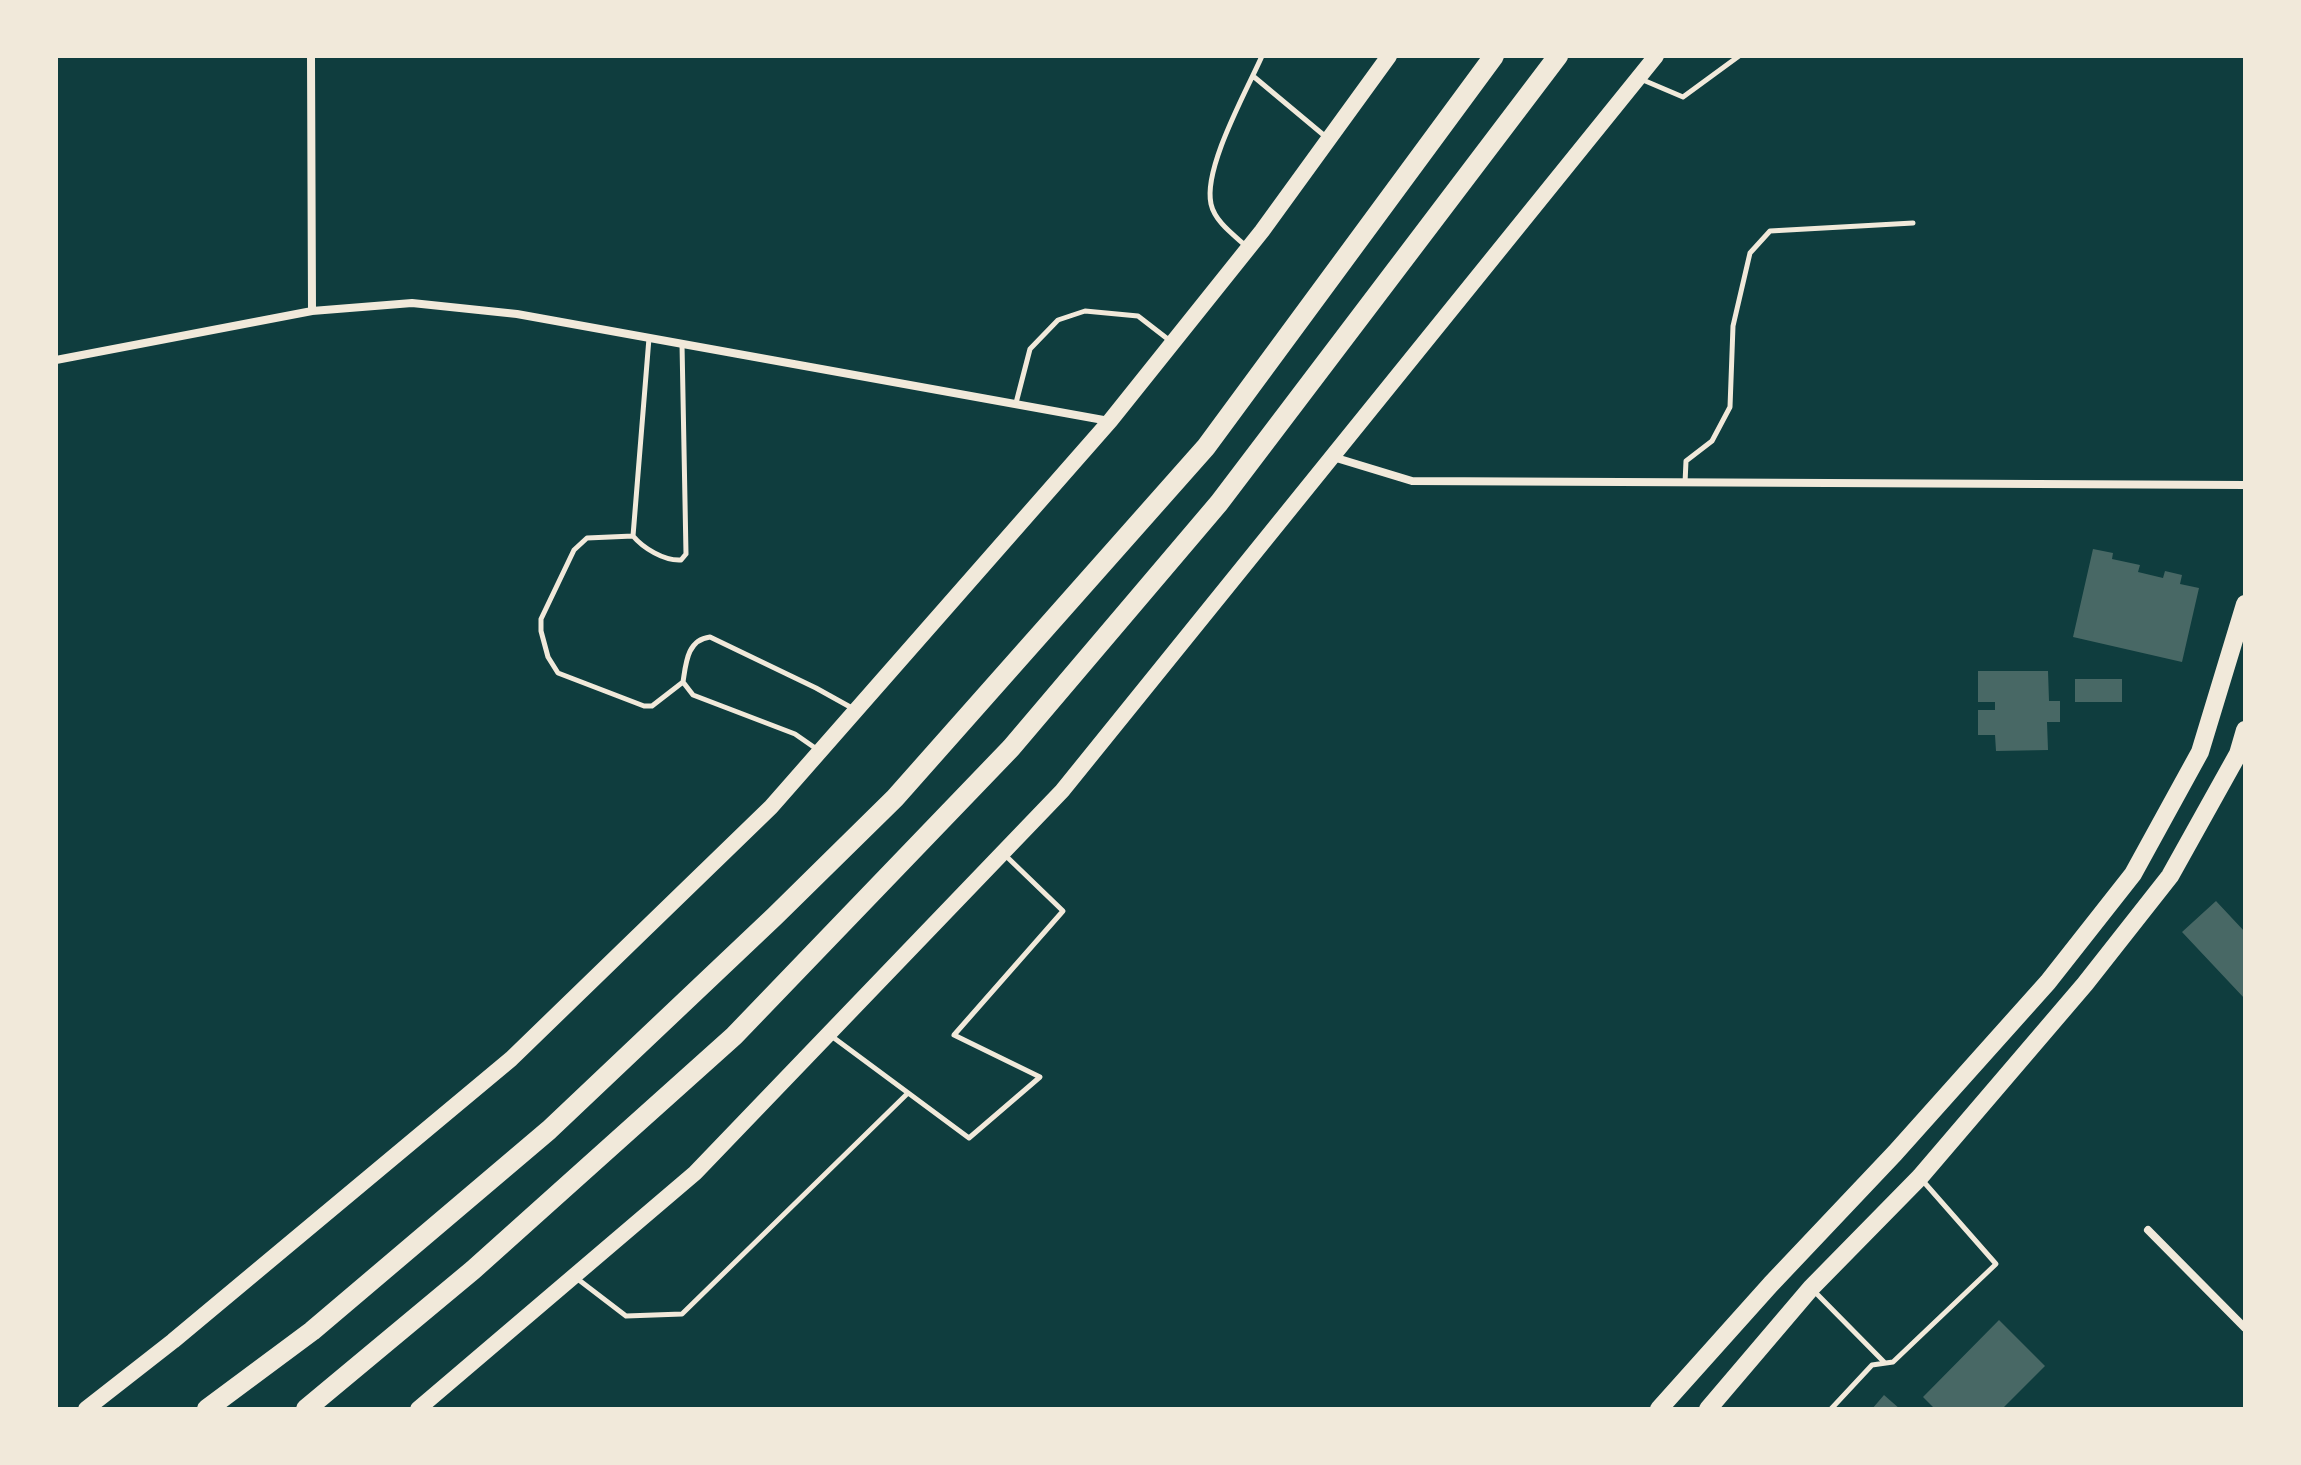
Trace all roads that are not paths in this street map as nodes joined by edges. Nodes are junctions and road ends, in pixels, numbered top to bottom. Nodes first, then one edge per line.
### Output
1 (311, 56) edge
2 (1262, 56) edge
3 (1494, 56) edge
4 (1558, 56) edge
5 (1656, 56) edge
6 (1739, 56) edge
7 (1383, 58) edge
8 (1253, 76) junction
9 (1638, 78) junction
10 (1329, 139) junction
11 (1913, 223) dead end
12 (1248, 248) junction
13 (312, 311) junction
14 (649, 338) junction
15 (1172, 342) junction
16 (682, 344) junction
17 (56, 360) edge
18 (1015, 404) junction
19 (1110, 421) junction
20 (1330, 456) junction
21 (1685, 484) junction
22 (2245, 485) edge
23 (633, 536) junction
24 (2245, 604) edge
25 (683, 682) junction
26 (856, 710) junction
27 (2245, 730) edge
28 (820, 751) junction
29 (2241, 754) edge
30 (1003, 852) junction
31 (829, 1034) junction
32 (908, 1093) junction
33 (1920, 1177) junction
34 (2148, 1230) dead end
35 (1785, 1270) junction
36 (574, 1277) junction
37 (1811, 1288) junction
38 (2245, 1328) edge
39 (1885, 1363) junction
40 (86, 1409) edge
41 (207, 1409) edge
42 (306, 1409) edge
43 (418, 1409) edge
44 (1659, 1409) edge
45 (1708, 1409) edge
46 (1831, 1409) edge

1 - 13 street
2 - 8 lane
3 - 41 highway
4 - 42 highway
5 - 9 main road
6 - 9 lane
7 - 10 main road
8 - 10 lane
8 - 12 lane
9 - 20 main road
10 - 12 main road
11 - 21 lane
12 - 15 main road
13 - 14 street
13 - 17 street
14 - 16 street
14 - 23 lane
15 - 18 lane
15 - 19 main road
16 - 18 street
16 - 23 lane
18 - 19 street
19 - 26 main road
20 - 21 street
20 - 30 main road
21 - 22 street
23 - 25 lane
24 - 35 main road
25 - 26 lane
25 - 28 lane
26 - 28 main road
27 - 29 main road
28 - 40 main road
29 - 33 main road
30 - 31 main road
30 - 32 lane
31 - 32 lane
31 - 36 main road
32 - 36 lane
33 - 37 main road
33 - 39 lane
34 - 38 street
35 - 37 main road
35 - 44 main road
36 - 43 main road
37 - 39 lane
37 - 45 main road
39 - 46 lane

